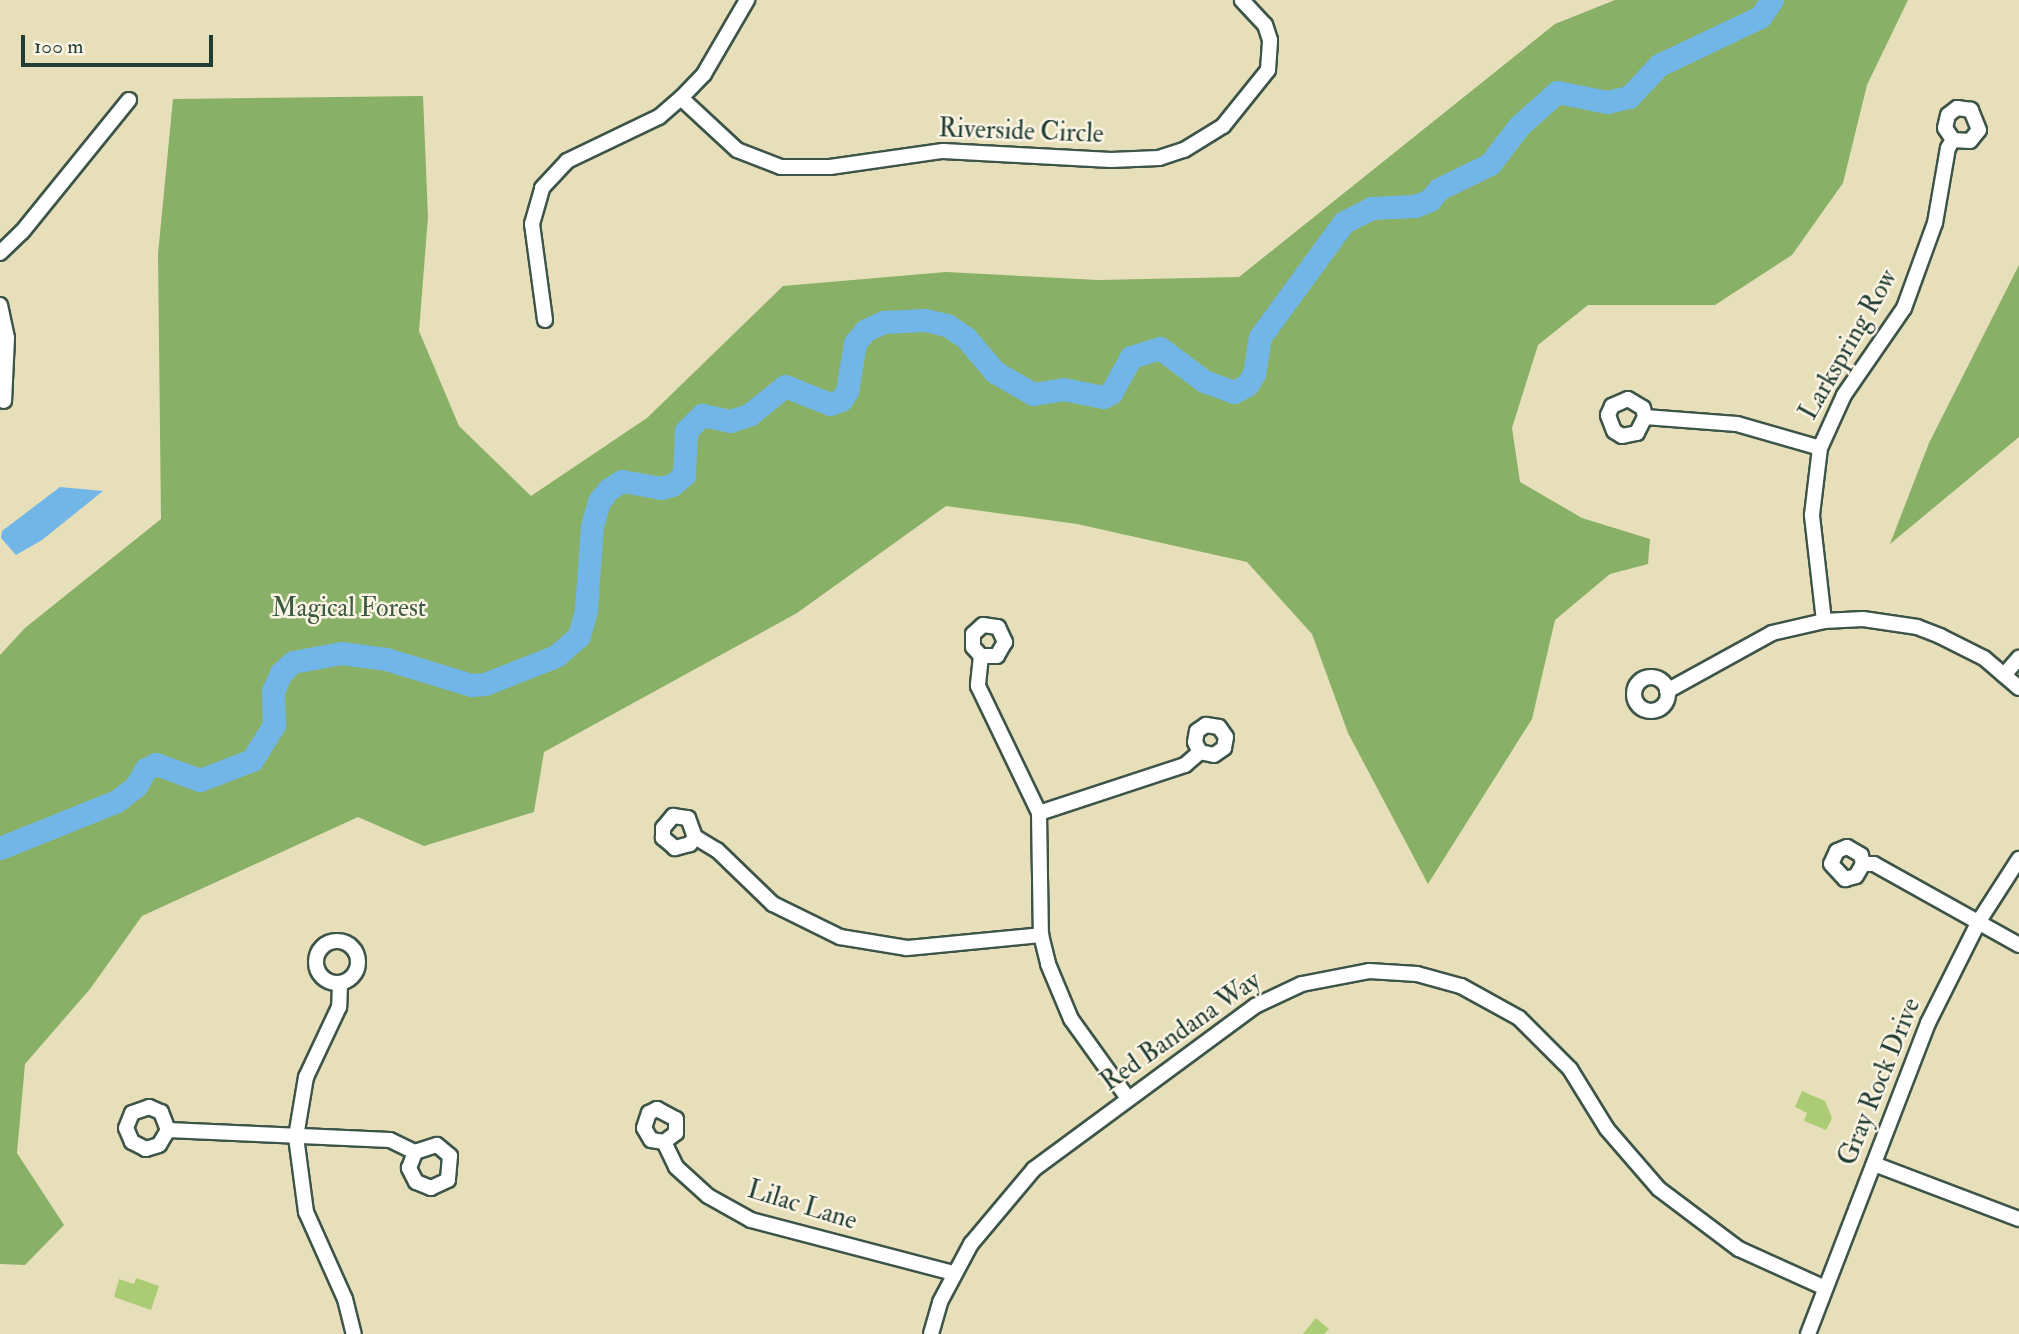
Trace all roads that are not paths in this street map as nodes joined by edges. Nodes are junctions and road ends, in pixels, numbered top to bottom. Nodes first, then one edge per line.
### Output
1 (747, 0) edge
2 (1241, 0) edge
3 (681, 99) junction
4 (130, 100) dead end
5 (1953, 140) dead end
6 (0, 253) edge
7 (0, 305) edge
8 (545, 320) dead end
9 (4, 401) dead end
10 (1645, 417) dead end
11 (1820, 448) junction
12 (1824, 621) junction
13 (981, 656) dead end
14 (2019, 658) edge
15 (2004, 675) junction
16 (2019, 688) edge
17 (1667, 691) dead end
18 (1200, 752) dead end
19 (1039, 813) junction
20 (695, 837) dead end
21 (2019, 859) edge
22 (1863, 864) dead end
23 (1979, 922) junction
24 (1041, 935) junction
25 (2019, 945) edge
26 (340, 984) dead end
27 (1127, 1097) junction
28 (169, 1130) dead end
29 (296, 1137) junction
30 (664, 1143) dead end
31 (415, 1152) dead end
32 (1874, 1164) junction
33 (2019, 1219) edge
34 (953, 1273) junction
35 (1825, 1288) junction
36 (354, 1334) edge
37 (931, 1334) edge
38 (1808, 1334) edge

1 - 3 street
2 - 3 street, Riverside Circle
3 - 8 street
4 - 6 street
5 - 11 street, Larkspring Row
7 - 9 street
10 - 11 street
11 - 12 street, Larkspring Row
12 - 15 street
12 - 17 street
13 - 19 street
14 - 15 street
15 - 16 street
18 - 19 street
19 - 24 street
20 - 24 street
21 - 23 street, Gray Rock Drive
22 - 23 street
23 - 25 street
23 - 32 street, Gray Rock Drive
24 - 27 street
26 - 29 street
27 - 34 street, Red Bandana Way
27 - 35 street, Red Bandana Way
28 - 29 street
29 - 31 street
29 - 36 street
30 - 34 street, Lilac Lane
32 - 33 street
32 - 35 street, Gray Rock Drive
34 - 37 street, Red Bandana Way
35 - 38 street, Gray Rock Drive

